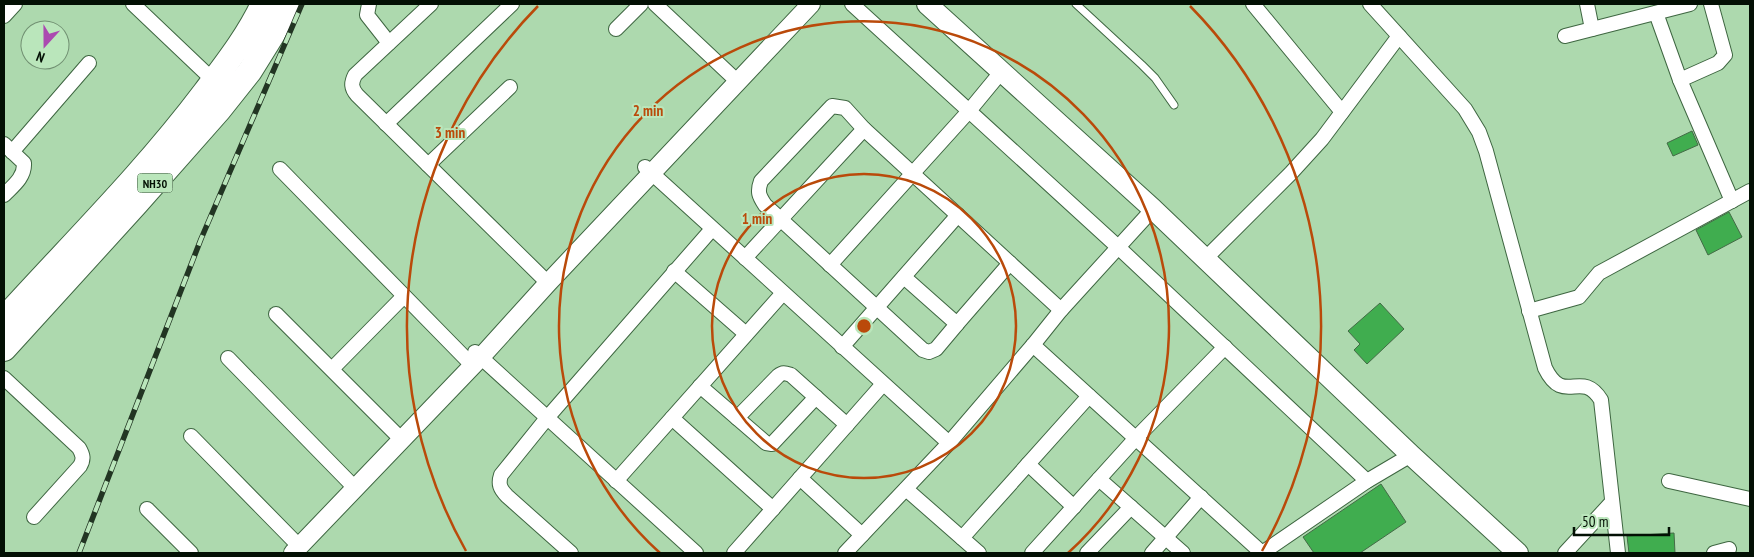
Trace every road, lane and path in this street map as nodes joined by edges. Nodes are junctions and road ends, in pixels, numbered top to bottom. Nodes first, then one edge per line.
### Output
1 (15, 4) edge
2 (133, 4) edge
3 (263, 4) edge
4 (288, 4) edge
5 (369, 4) edge
6 (431, 4) edge
7 (512, 4) edge
8 (641, 4) edge
9 (655, 4) edge
10 (794, 4) edge
11 (810, 4) edge
12 (852, 4) edge
13 (927, 4) edge
14 (1076, 4) edge
15 (1252, 4) edge
16 (1370, 4) edge
17 (1588, 4) edge
18 (1690, 4) edge
19 (1711, 4) edge
20 (1656, 13) junction
21 (4, 16) edge
22 (616, 29) dead end
23 (1592, 29) junction
24 (1399, 36) junction
25 (1565, 36) dead end
26 (388, 43) junction
27 (89, 63) dead end
28 (1002, 71) junction
29 (733, 78) junction
30 (214, 80) junction
31 (1680, 80) junction
32 (510, 87) dead end
33 (1174, 105) dead end
34 (970, 111) junction
35 (1342, 112) junction
36 (386, 124) junction
37 (864, 129) junction
38 (8, 148) edge
39 (428, 165) junction
40 (280, 169) dead end
41 (648, 170) junction
42 (913, 173) junction
43 (1750, 191) edge
44 (4, 195) edge
45 (1732, 201) junction
46 (1153, 208) junction
47 (958, 216) junction
48 (781, 219) junction
49 (712, 228) junction
50 (1118, 247) junction
51 (745, 258) junction
52 (1205, 259) junction
53 (1010, 263) junction
54 (830, 265) junction
55 (674, 271) junction
56 (904, 277) junction
57 (545, 280) junction
58 (783, 293) junction
59 (404, 296) junction
60 (877, 308) junction
61 (1061, 310) junction
62 (1530, 311) junction
63 (276, 314) dead end
64 (4, 319) edge
65 (957, 324) junction
66 (746, 334) junction
67 (1033, 345) junction
68 (842, 347) junction
69 (1225, 347) junction
70 (4, 349) edge
71 (474, 356) junction
72 (228, 358) dead end
73 (332, 369) junction
74 (4, 378) edge
75 (883, 384) junction
76 (700, 386) junction
77 (1089, 396) junction
78 (816, 397) junction
79 (547, 418) junction
80 (672, 418) junction
81 (737, 418) junction
82 (847, 425) junction
83 (191, 436) dead end
84 (399, 436) junction
85 (1136, 438) junction
86 (949, 443) junction
87 (1411, 456) junction
88 (1028, 464) junction
89 (800, 478) junction
90 (1099, 479) junction
91 (616, 481) junction
92 (1367, 481) junction
93 (1669, 481) dead end
94 (353, 485) junction
95 (906, 488) junction
96 (1201, 497) junction
97 (1750, 499) edge
98 (1612, 502) junction
99 (1074, 507) junction
100 (1130, 507) junction
101 (146, 508) dead end
102 (773, 509) junction
103 (34, 518) dead end
104 (862, 535) junction
105 (962, 538) junction
106 (1165, 538) junction
107 (292, 548) edge
108 (1729, 549) dead end
109 (191, 553) edge
110 (571, 553) edge
111 (696, 553) edge
112 (734, 553) edge
113 (845, 553) edge
114 (979, 553) edge
115 (1032, 553) edge
116 (1087, 553) edge
117 (1152, 553) edge
118 (1183, 553) edge
119 (1262, 553) edge
120 (1518, 553) edge
121 (1564, 553) edge
122 (1618, 553) edge
123 (1714, 553) edge

1 - 21 street
2 - 30 street
3 - 30 highway, NH30
4 - 70 highway, NH30
5 - 26 street
6 - 26 street
7 - 36 street
8 - 22 street
9 - 29 street
10 - 29 street
11 - 29 street
12 - 34 street
13 - 28 main road
14 - 33 lane
15 - 35 street
16 - 24 street
17 - 23 street
18 - 20 street
19 - 31 street
20 - 23 street
20 - 31 street
23 - 25 street
24 - 35 street
24 - 62 street
26 - 36 street
27 - 38 street
28 - 34 street
28 - 46 main road
29 - 41 street
30 - 64 highway, NH30
31 - 45 street
32 - 39 street
34 - 42 street
34 - 50 street
35 - 52 street
36 - 39 street
37 - 42 street
37 - 48 street
37 - 48 street
38 - 44 street
39 - 57 street
40 - 59 street
41 - 49 street
41 - 57 street
42 - 47 street
42 - 54 street
43 - 45 street
45 - 62 street
46 - 50 street
46 - 52 main road
47 - 53 street
47 - 56 street
48 - 51 street
48 - 54 street
49 - 51 street
49 - 55 street
50 - 61 street
50 - 69 street
51 - 58 street
52 - 87 main road
53 - 61 street
53 - 65 street
54 - 60 street
55 - 66 street
55 - 79 street
56 - 60 street
56 - 65 street
57 - 71 street
58 - 66 street
58 - 68 street
59 - 71 street
59 - 73 street
60 - 65 street
60 - 68 street
61 - 67 street
62 - 98 street
63 - 73 street
66 - 76 street
67 - 77 street
67 - 86 street
68 - 75 street
69 - 85 street
69 - 92 street
71 - 79 street
71 - 84 street
72 - 94 street
73 - 84 street
74 - 103 street
75 - 82 street
75 - 86 street
76 - 80 street
76 - 81 street
77 - 85 street
77 - 88 street
78 - 81 street
78 - 81 street
78 - 82 street
79 - 91 street
79 - 110 street
80 - 91 street
80 - 102 street
82 - 89 street
83 - 107 street
84 - 94 street
85 - 90 street
85 - 96 street
86 - 95 street
87 - 92 street
87 - 120 main road
88 - 99 street
88 - 105 street
89 - 102 street
89 - 104 street
90 - 99 street
90 - 100 street
91 - 111 street
92 - 119 street
93 - 97 street
94 - 107 street
95 - 104 street
95 - 105 street
96 - 106 street
96 - 119 street
98 - 121 street
98 - 122 street
99 - 115 street
100 - 106 street
100 - 116 street
101 - 109 street
102 - 112 street
104 - 113 street
105 - 114 street
106 - 117 street
106 - 118 street
108 - 123 street

